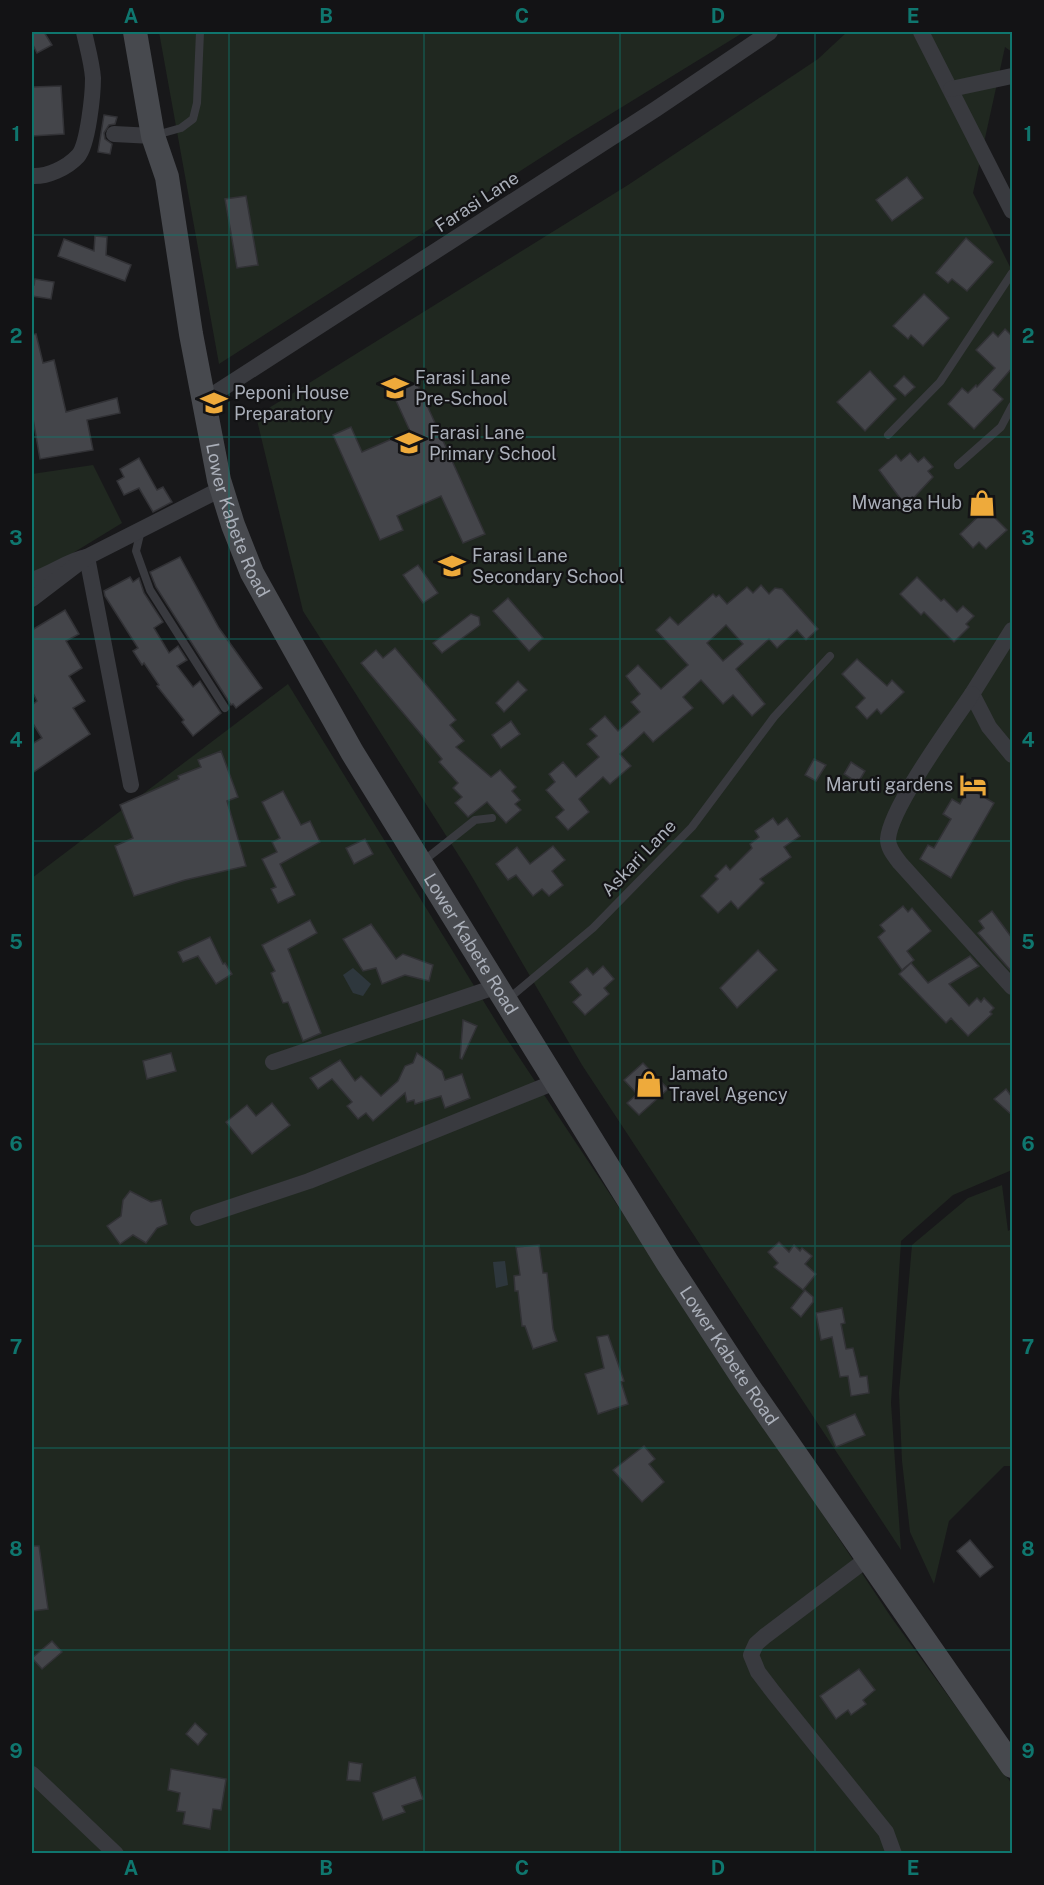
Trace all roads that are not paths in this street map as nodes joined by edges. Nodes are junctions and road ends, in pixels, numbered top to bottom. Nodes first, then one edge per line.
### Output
1 (84, 32) edge
2 (135, 32) edge
3 (200, 32) edge
4 (770, 32) edge
5 (921, 32) edge
6 (1012, 76) edge
7 (951, 89) junction
8 (100, 133) junction
9 (153, 136) junction
10 (32, 176) edge
11 (1012, 212) edge
12 (1012, 273) edge
13 (203, 401) junction
14 (1012, 406) edge
15 (888, 435) dead end
16 (958, 465) dead end
17 (221, 489) junction
18 (141, 529) junction
19 (87, 557) junction
20 (32, 580) edge
21 (32, 599) edge
22 (1012, 630) edge
23 (830, 656) dead end
24 (972, 694) junction
25 (225, 708) dead end
26 (1012, 755) edge
27 (131, 785) dead end
28 (492, 818) dead end
29 (422, 862) junction
30 (1012, 987) edge
31 (500, 994) junction
32 (273, 1062) dead end
33 (555, 1082) junction
34 (198, 1218) dead end
35 (867, 1559) junction
36 (1012, 1766) edge
37 (32, 1774) edge
38 (116, 1854) edge
39 (894, 1854) edge

1 - 8 street
2 - 9 main road, Lower Kabete Road
3 - 9 lane
4 - 13 street, Farasi Lane
5 - 7 street
6 - 7 street
7 - 11 street
8 - 9 street
8 - 10 street
9 - 13 main road, Lower Kabete Road
12 - 15 lane
13 - 17 main road, Lower Kabete Road
14 - 16 lane
17 - 18 street
17 - 29 main road, Lower Kabete Road
18 - 19 street
18 - 25 lane
19 - 20 street
19 - 21 street
19 - 27 street
22 - 24 street
23 - 31 lane, Askari Lane
24 - 26 street
24 - 30 street
28 - 29 lane
29 - 31 main road, Lower Kabete Road
31 - 32 street
31 - 33 main road, Lower Kabete Road
33 - 34 street
33 - 35 main road, Lower Kabete Road
35 - 36 main road, Lower Kabete Road
35 - 39 street
37 - 38 street

